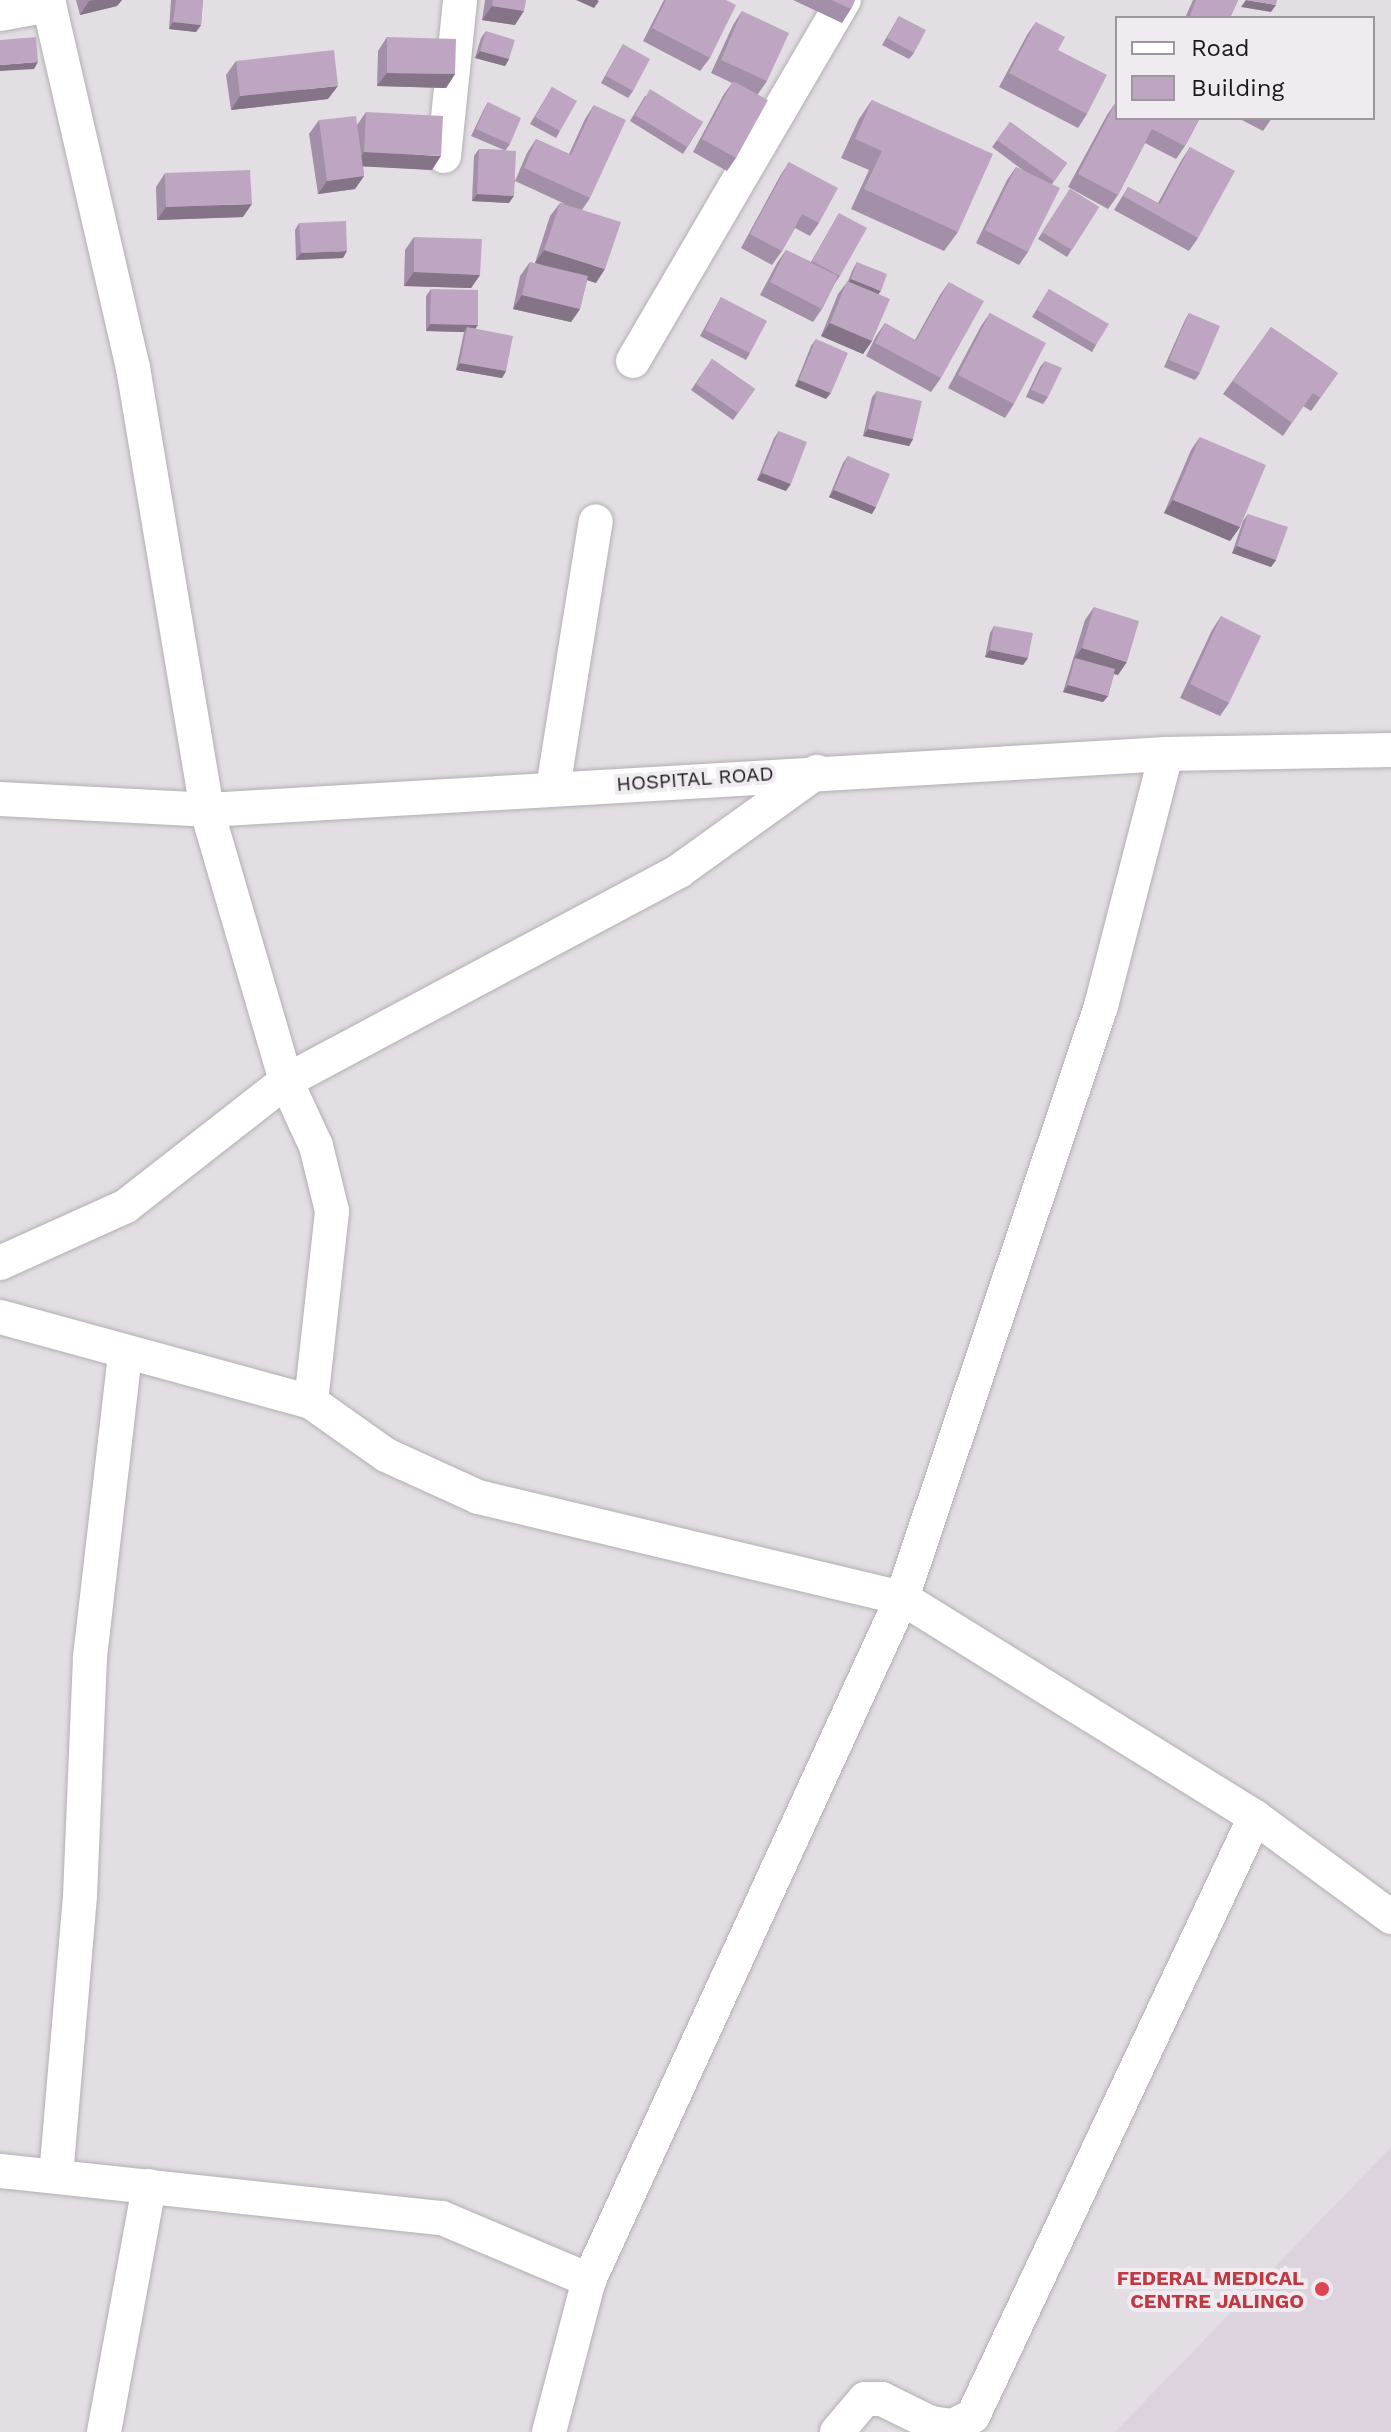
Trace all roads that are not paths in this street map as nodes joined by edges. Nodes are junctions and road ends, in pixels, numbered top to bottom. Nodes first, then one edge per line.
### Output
1 (460, 0) edge
2 (844, 0) edge
3 (48, 2) edge
4 (0, 14) edge
5 (444, 156) edge
6 (633, 361) dead end
7 (596, 521) dead end
8 (1391, 750) edge
9 (1166, 754) junction
10 (817, 772) junction
11 (553, 788) junction
12 (0, 799) edge
13 (207, 810) junction
14 (286, 1081) junction
15 (0, 1263) edge
16 (0, 1317) edge
17 (125, 1356) junction
18 (311, 1402) junction
19 (902, 1598) junction
20 (1255, 1817) junction
21 (1391, 1917) edge
22 (0, 2171) edge
23 (56, 2176) junction
24 (149, 2186) junction
25 (589, 2280) junction
26 (104, 2432) edge
27 (549, 2432) edge
28 (837, 2432) edge

1 - 5 street
2 - 6 street
3 - 4 street
3 - 13 street
7 - 11 street
8 - 9 street, HOSPITAL ROAD
9 - 10 street, HOSPITAL ROAD
9 - 19 street
10 - 11 street, HOSPITAL ROAD
10 - 14 street
11 - 13 street, HOSPITAL ROAD
12 - 13 street, HOSPITAL ROAD
13 - 14 street
14 - 15 street
14 - 18 street
16 - 17 street
17 - 18 street
17 - 23 street
18 - 19 street
19 - 20 street
19 - 25 street
20 - 21 street
20 - 28 street
22 - 23 street
23 - 24 street
24 - 25 street
24 - 26 street
25 - 27 street

